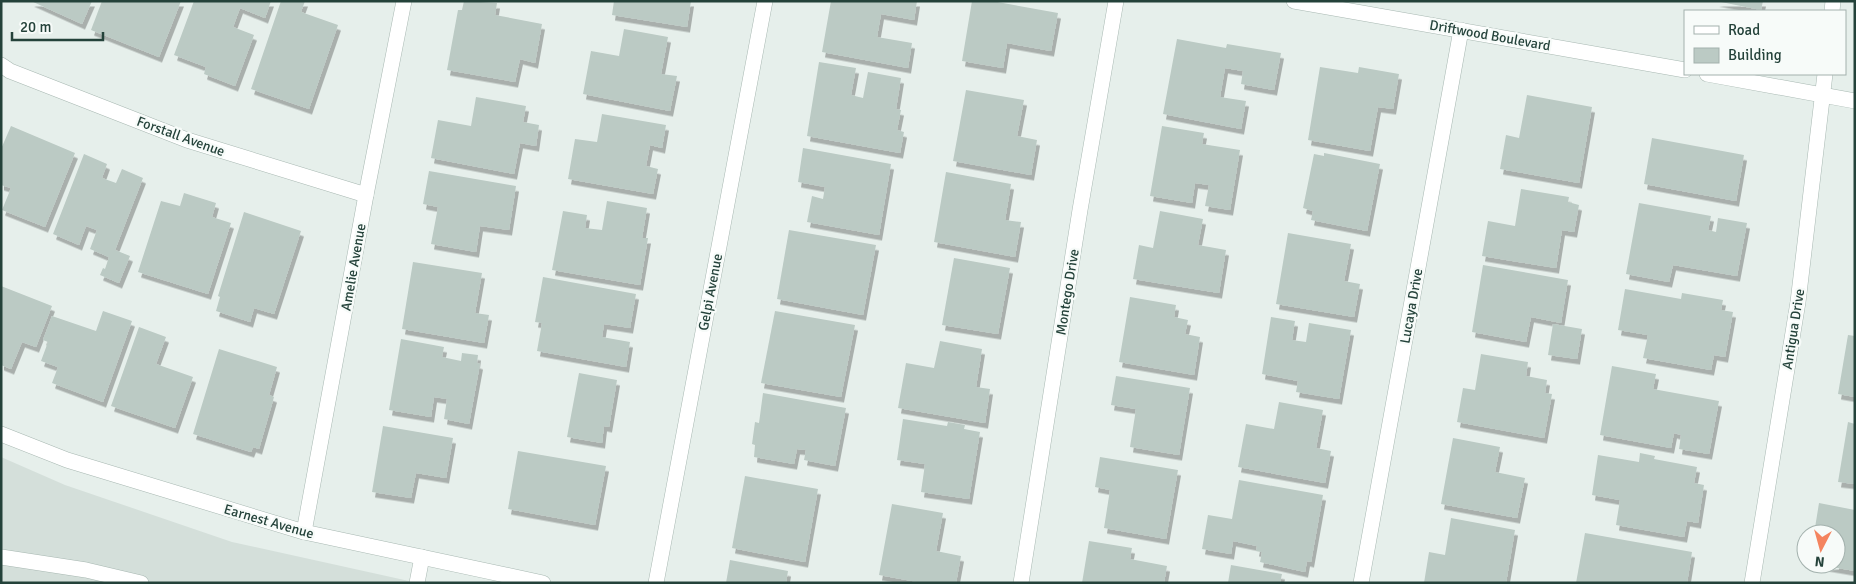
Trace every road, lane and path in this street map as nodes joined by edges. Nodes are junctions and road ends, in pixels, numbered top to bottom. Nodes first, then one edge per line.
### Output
1 (404, 1) edge
2 (765, 1) edge
3 (1116, 1) edge
4 (1294, 1) edge
5 (1461, 30) junction
6 (1, 65) edge
7 (1684, 70) edge
8 (1714, 75) edge
9 (1825, 75) edge
10 (1823, 94) junction
11 (1855, 101) edge
12 (366, 195) junction
13 (1, 434) edge
14 (304, 532) junction
15 (1, 557) edge
16 (422, 557) junction
17 (141, 583) edge
18 (417, 583) edge
19 (543, 583) edge
20 (656, 583) edge
21 (1021, 583) edge
22 (1362, 583) edge
23 (1752, 583) edge

1 - 12 street, Amelie Avenue
2 - 20 street, Gelpi Avenue
3 - 21 street, Montego Drive
4 - 5 street, Driftwood Boulevard
5 - 7 street, Driftwood Boulevard
5 - 22 street, Lucaya Drive
6 - 12 street, Forstall Avenue
8 - 10 street
9 - 10 street, Antigua Drive
10 - 11 street
10 - 23 street, Antigua Drive
12 - 14 street, Amelie Avenue
13 - 14 street, Earnest Avenue
14 - 16 street, Earnest Avenue
15 - 17 street
16 - 18 street
16 - 19 street, Earnest Avenue

